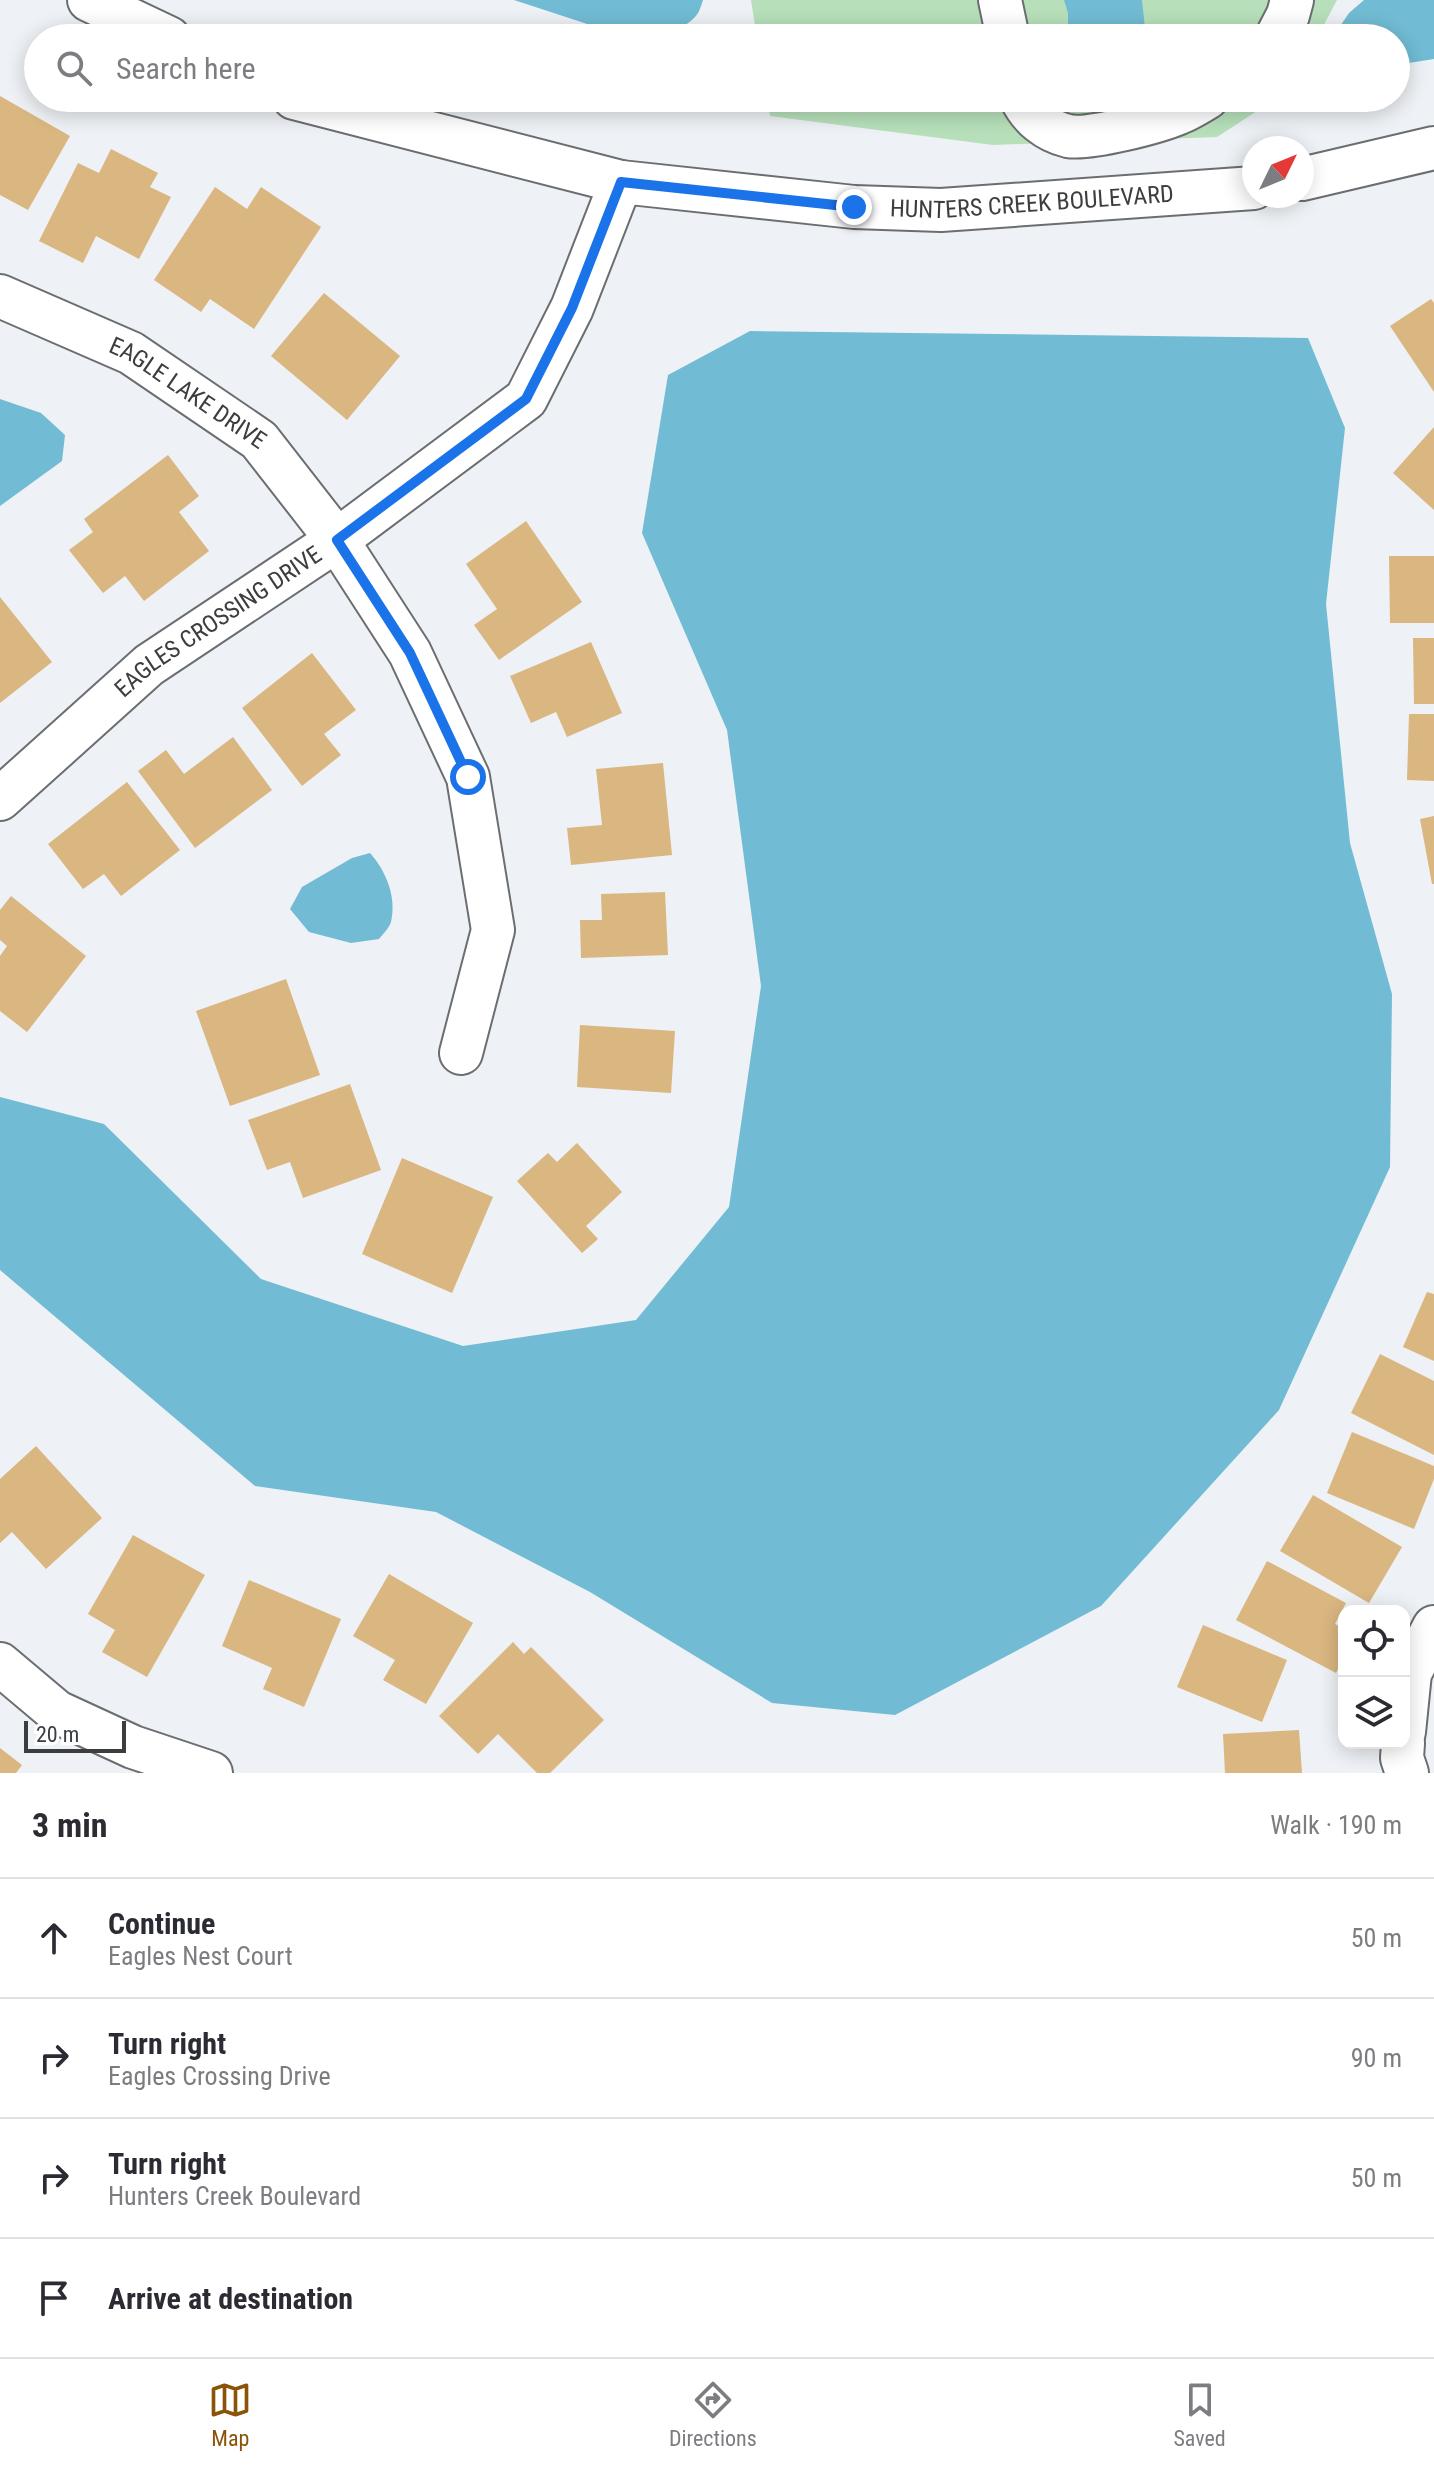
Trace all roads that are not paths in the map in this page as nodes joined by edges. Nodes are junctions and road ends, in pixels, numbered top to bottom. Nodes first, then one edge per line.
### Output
1 (89, 0) edge
2 (1000, 0) edge
3 (1292, 0) edge
4 (140, 24) edge
5 (1005, 24) edge
6 (1283, 24) edge
7 (348, 112) edge
8 (1028, 112) edge
9 (1181, 112) edge
10 (1434, 148) edge
11 (1434, 174) edge
12 (1314, 179) edge
13 (1314, 181) edge
14 (621, 182) junction
15 (1242, 189) edge
16 (0, 296) edge
17 (337, 540) junction
18 (0, 799) edge
19 (461, 1053) dead end
20 (1434, 1627) edge
21 (0, 1664) edge
22 (1410, 1677) edge
23 (1403, 1749) edge
24 (211, 1773) edge
25 (1407, 1773) edge

1 - 4 street
2 - 5 street
3 - 6 street
7 - 14 street, HUNTERS CREEK BOULEVARD
8 - 9 street
10 - 12 street
11 - 13 street
14 - 15 street, HUNTERS CREEK BOULEVARD
14 - 17 street, EAGLES CROSSING DRIVE
16 - 17 street, EAGLE LAKE DRIVE
17 - 18 street, EAGLES CROSSING DRIVE
17 - 19 street, EAGLE LAKE DRIVE
20 - 22 street
21 - 24 street
23 - 25 street

